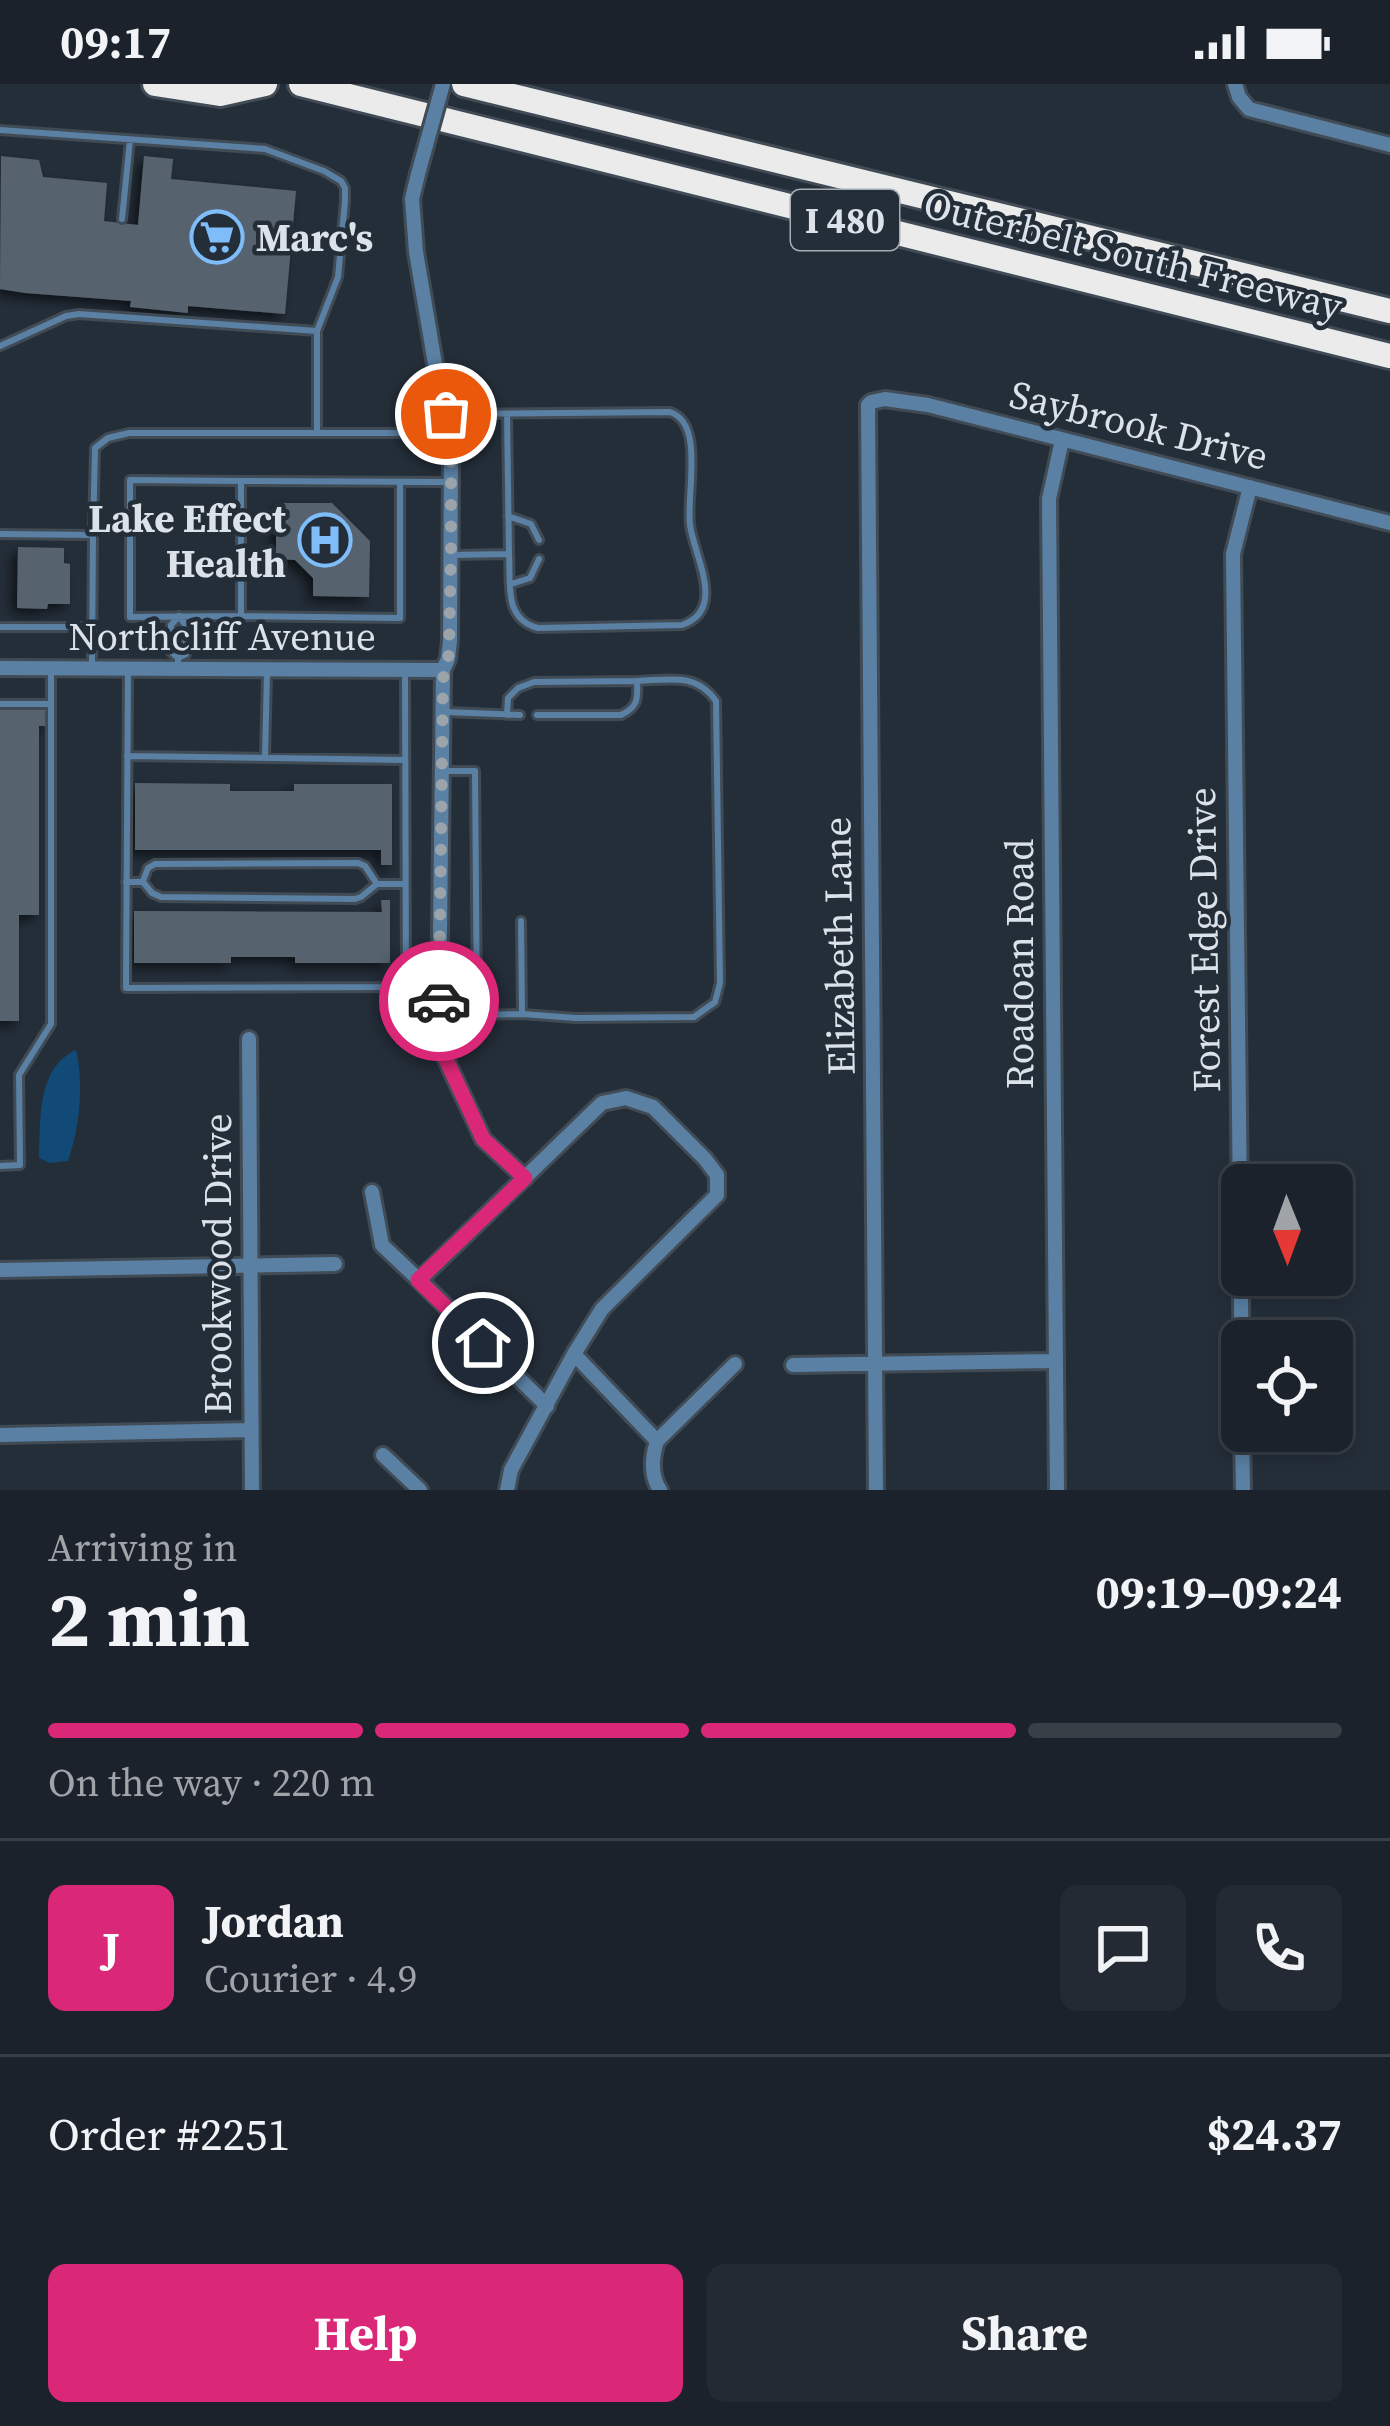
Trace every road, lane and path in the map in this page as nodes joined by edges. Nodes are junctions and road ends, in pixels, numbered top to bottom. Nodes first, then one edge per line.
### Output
1 (154, 84) edge
2 (265, 84) edge
3 (301, 84) edge
4 (443, 84) edge
5 (464, 84) edge
6 (1235, 84) edge
7 (0, 130) edge
8 (130, 140) junction
9 (1390, 145) edge
10 (122, 219) dead end
11 (1390, 311) edge
12 (317, 331) junction
13 (0, 346) edge
14 (1390, 356) edge
15 (871, 401) joint
16 (506, 413) junction
17 (446, 414) junction
18 (421, 433) dead end
19 (317, 434) junction
20 (1062, 440) junction
21 (241, 481) junction
22 (400, 482) junction
23 (452, 482) junction
24 (1250, 487) junction
25 (508, 516) junction
26 (1390, 523) edge
27 (0, 535) edge
28 (93, 535) junction
29 (538, 540) dead end
30 (509, 554) junction
31 (451, 555) junction
32 (539, 559) dead end
33 (511, 584) junction
34 (179, 616) junction
35 (242, 616) junction
36 (0, 627) edge
37 (92, 627) junction
38 (178, 664) junction
39 (0, 668) edge
40 (51, 668) junction
41 (92, 669) junction
42 (128, 670) junction
43 (267, 670) junction
44 (405, 670) junction
45 (443, 670) junction
46 (637, 681) junction
47 (0, 704) edge
48 (51, 704) junction
49 (442, 712) junction
50 (506, 715) junction
51 (520, 715) dead end
52 (537, 715) dead end
53 (127, 756) junction
54 (266, 758) junction
55 (405, 760) junction
56 (442, 771) junction
57 (126, 881) junction
58 (143, 882) junction
59 (377, 884) junction
60 (405, 884) junction
61 (521, 921) dead end
62 (522, 1014) junction
63 (439, 1015) junction
64 (476, 1015) junction
65 (249, 1039) dead end
66 (0, 1166) edge
67 (525, 1178) junction
68 (372, 1192) dead end
69 (335, 1264) dead end
70 (250, 1265) junction
71 (0, 1270) edge
72 (418, 1280) junction
73 (1241, 1320) edge
74 (574, 1354) junction
75 (1055, 1360) junction
76 (736, 1364) dead end
77 (793, 1364) dead end
78 (876, 1364) junction
79 (547, 1406) junction
80 (251, 1430) junction
81 (0, 1435) edge
82 (657, 1441) junction
83 (1242, 1452) edge
84 (383, 1456) dead end
85 (252, 1490) edge
86 (420, 1490) edge
87 (507, 1490) edge
88 (660, 1490) edge
89 (876, 1490) edge
90 (1058, 1490) edge
91 (1243, 1490) edge

1 - 2 highway
3 - 14 highway, Outerbelt South Freeway / I 480
4 - 17 street, bridge
5 - 11 highway, Outerbelt South Freeway / I 480
6 - 9 street
7 - 8 lane
8 - 10 lane
8 - 12 lane
12 - 13 lane
12 - 19 lane
15 - 20 street, Saybrook Drive
15 - 78 street, Elizabeth Lane
16 - 17 lane
16 - 25 lane
16 - 33 lane
17 - 23 street
18 - 19 lane
19 - 28 lane
20 - 24 street, Saybrook Drive
20 - 75 street, Roadoan Road
21 - 22 lane
21 - 34 lane
21 - 35 lane
22 - 23 lane
22 - 35 lane
23 - 31 street
24 - 26 street, Saybrook Drive
24 - 73 street, Forest Edge Drive
25 - 29 lane
25 - 30 lane
27 - 28 lane
28 - 37 lane
30 - 31 lane
30 - 33 lane
31 - 45 street
32 - 33 lane
34 - 35 lane
34 - 38 lane
34 - 38 lane
36 - 37 lane
37 - 41 lane
38 - 42 street, Northcliff Avenue
38 - 43 street, Northcliff Avenue
39 - 40 street, Northcliff Avenue
40 - 41 street, Northcliff Avenue
40 - 48 lane
41 - 42 street, Northcliff Avenue
42 - 53 lane
43 - 44 street, Northcliff Avenue
43 - 54 lane
44 - 45 street, Northcliff Avenue
44 - 55 lane
45 - 49 street
46 - 50 lane
46 - 52 lane
46 - 62 lane
47 - 48 lane
48 - 66 lane
49 - 50 lane
49 - 56 street
50 - 51 lane
53 - 54 lane
53 - 57 lane
54 - 55 lane
55 - 60 lane
56 - 63 street
56 - 64 lane
57 - 58 lane
57 - 60 lane
58 - 59 lane
58 - 59 lane
59 - 60 lane
61 - 62 lane
62 - 64 lane
63 - 64 lane
63 - 67 street
65 - 70 street, Brookwood Drive
67 - 72 street
67 - 74 street
68 - 72 street
69 - 70 street
70 - 71 street
70 - 80 street, Brookwood Drive
72 - 79 street
74 - 79 street
74 - 82 street
75 - 78 street
75 - 90 street, Roadoan Road
76 - 82 street
77 - 78 street
78 - 89 street, Elizabeth Lane
79 - 87 street
80 - 81 street
80 - 85 street, Brookwood Drive
82 - 88 street
83 - 91 street
84 - 86 street

